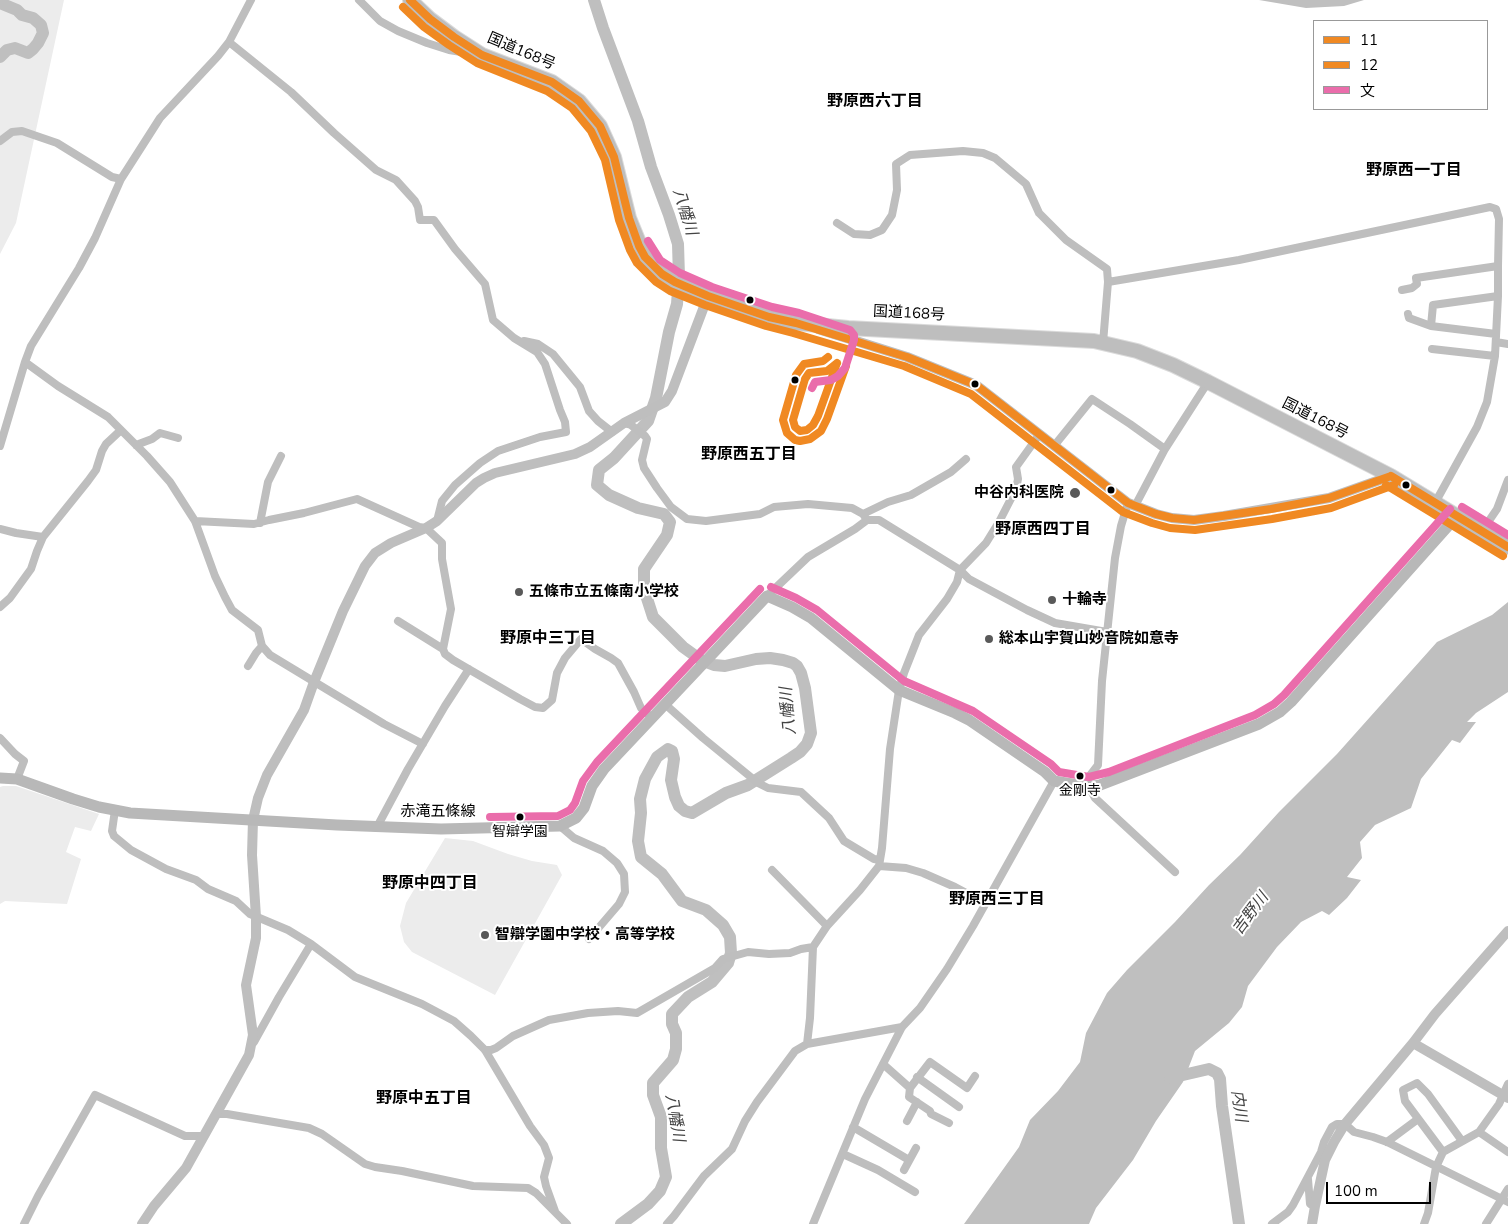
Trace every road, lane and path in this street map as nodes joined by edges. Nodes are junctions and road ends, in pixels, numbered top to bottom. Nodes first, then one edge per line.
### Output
1 (251, 0) edge
2 (359, 0) edge
3 (410, 0) edge
4 (229, 42) junction
5 (482, 55) junction
6 (0, 141) edge
7 (121, 179) junction
8 (837, 223) dead end
9 (1498, 266) junction
10 (1108, 282) junction
11 (1402, 290) dead end
12 (708, 296) junction
13 (1498, 296) junction
14 (1408, 314) dead end
15 (796, 323) junction
16 (1431, 326) junction
17 (1496, 334) junction
18 (514, 338) junction
19 (1103, 342) junction
20 (1496, 342) junction
21 (1508, 344) edge
22 (1432, 349) dead end
23 (1495, 356) junction
24 (24, 362) junction
25 (1208, 382) junction
26 (631, 423) junction
27 (120, 430) junction
28 (612, 432) junction
29 (1039, 435) junction
30 (178, 438) dead end
31 (136, 445) junction
32 (0, 446) edge
33 (1054, 446) junction
34 (1166, 449) junction
35 (282, 456) dead end
36 (966, 459) dead end
37 (1391, 476) junction
38 (1508, 480) edge
39 (1435, 503) junction
40 (1131, 504) junction
41 (1457, 516) junction
42 (865, 517) junction
43 (195, 521) junction
44 (437, 521) junction
45 (260, 523) junction
46 (426, 528) junction
47 (0, 529) edge
48 (1484, 532) junction
49 (43, 537) junction
50 (1508, 547) edge
51 (960, 570) junction
52 (767, 596) junction
53 (0, 607) edge
54 (398, 621) dead end
55 (1107, 632) junction
56 (262, 646) junction
57 (443, 649) junction
58 (248, 666) dead end
59 (469, 669) junction
60 (314, 682) junction
61 (899, 690) junction
62 (666, 705) junction
63 (652, 718) junction
64 (0, 738) edge
65 (423, 744) junction
66 (0, 778) edge
67 (17, 779) junction
68 (1054, 781) junction
69 (1089, 787) junction
70 (115, 810) junction
71 (253, 820) junction
72 (560, 826) junction
73 (378, 827) junction
74 (879, 863) junction
75 (772, 870) dead end
76 (1175, 872) dead end
77 (985, 903) junction
78 (256, 916) junction
79 (827, 926) junction
80 (1508, 931) edge
81 (589, 939) dead end
82 (311, 944) junction
83 (813, 947) junction
84 (902, 1027) junction
85 (1414, 1043) junction
86 (807, 1044) junction
87 (251, 1048) junction
88 (485, 1050) junction
89 (882, 1064) junction
90 (975, 1076) dead end
91 (918, 1077) junction
92 (1508, 1084) edge
93 (910, 1088) junction
94 (1506, 1097) edge
95 (917, 1102) junction
96 (959, 1107) dead end
97 (216, 1114) junction
98 (1418, 1119) junction
99 (906, 1121) dead end
100 (948, 1123) dead end
101 (1344, 1124) junction
102 (853, 1127) junction
103 (1479, 1132) junction
104 (204, 1136) junction
105 (1462, 1141) junction
106 (1387, 1142) junction
107 (916, 1148) dead end
108 (1443, 1152) junction
109 (1508, 1152) edge
110 (843, 1154) junction
111 (910, 1160) junction
112 (1436, 1167) junction
113 (904, 1170) dead end
114 (1308, 1178) junction
115 (1508, 1189) edge
116 (915, 1192) dead end
117 (1504, 1201) edge
118 (1314, 1206) junction
119 (555, 1211) junction
120 (24, 1224) edge
121 (142, 1224) edge
122 (567, 1224) edge
123 (667, 1224) edge
124 (813, 1224) edge
125 (1272, 1224) edge
126 (1312, 1224) edge
127 (1424, 1224) edge
128 (1486, 1224) edge

1 - 4 street
2 - 5 street
3 - 5 highway, 国道168号
4 - 7 street
4 - 18 street
5 - 12 highway, 国道168号
6 - 7 street
7 - 24 street
8 - 10 street
9 - 10 street
9 - 11 street
9 - 13 street
10 - 19 street
12 - 15 highway, 国道168号
12 - 26 street
13 - 16 street
13 - 17 street
14 - 16 street
15 - 19 highway, 国道168号
15 - 29 street
16 - 17 street
17 - 20 street
18 - 28 street
18 - 44 street
19 - 25 highway, 国道168号
20 - 21 street
20 - 23 street
22 - 23 street
23 - 39 street
24 - 27 street
24 - 32 street
25 - 34 street
25 - 37 highway, 国道168号
26 - 28 street
26 - 42 street
27 - 31 street
27 - 49 street
28 - 44 street
29 - 33 street
29 - 51 street
30 - 31 street
31 - 43 street
33 - 34 street
33 - 40 street
34 - 40 street
35 - 45 street
36 - 42 street
37 - 39 highway, 国道168号
37 - 40 street
38 - 48 street
39 - 41 highway, 国道168号
40 - 55 street
41 - 48 highway, 国道168号
41 - 69 main road
42 - 51 street
42 - 52 street
43 - 45 street
43 - 56 street
44 - 46 street
45 - 46 street
46 - 57 street
46 - 60 street
47 - 49 street
48 - 50 highway, 国道168号
49 - 53 street
51 - 55 street
51 - 61 street
52 - 61 main road
52 - 62 main road
54 - 57 street
55 - 69 street
56 - 58 street
56 - 60 street
57 - 59 street
59 - 63 street
59 - 65 street
60 - 65 street
60 - 71 street
61 - 68 main road
61 - 74 street
62 - 63 main road
62 - 74 street
63 - 72 main road
64 - 67 street
65 - 73 street
66 - 67 main road, 赤滝五條線
67 - 70 main road, 赤滝五條線
68 - 69 main road
68 - 77 street
69 - 76 street
70 - 71 main road, 赤滝五條線
70 - 78 street
71 - 73 main road, 赤滝五條線
71 - 78 street
72 - 73 main road, 赤滝五條線
72 - 81 street
74 - 77 street
74 - 79 street
75 - 79 street
77 - 84 street
78 - 82 street
78 - 87 street
79 - 83 street
80 - 85 street
82 - 87 street
82 - 88 street
83 - 86 street
83 - 88 street
84 - 86 street
84 - 89 street
85 - 94 street
85 - 101 street
86 - 123 street
87 - 97 street
88 - 119 street
89 - 93 street
89 - 102 street
90 - 91 street
91 - 93 street
91 - 96 street
92 - 94 street
93 - 95 street
94 - 103 street
95 - 99 street
95 - 100 street
97 - 104 street
97 - 119 street
98 - 105 street
98 - 106 street
98 - 108 street
101 - 106 street
101 - 114 street
101 - 118 street
102 - 110 street
102 - 111 street
103 - 105 street
103 - 109 street
104 - 120 street
104 - 121 street
105 - 108 street
106 - 112 street
107 - 111 street
108 - 112 street
110 - 116 street
110 - 124 street
111 - 113 street
112 - 117 street
112 - 127 street
114 - 118 street
114 - 125 street
115 - 117 street
117 - 128 street
118 - 126 street
119 - 122 street

